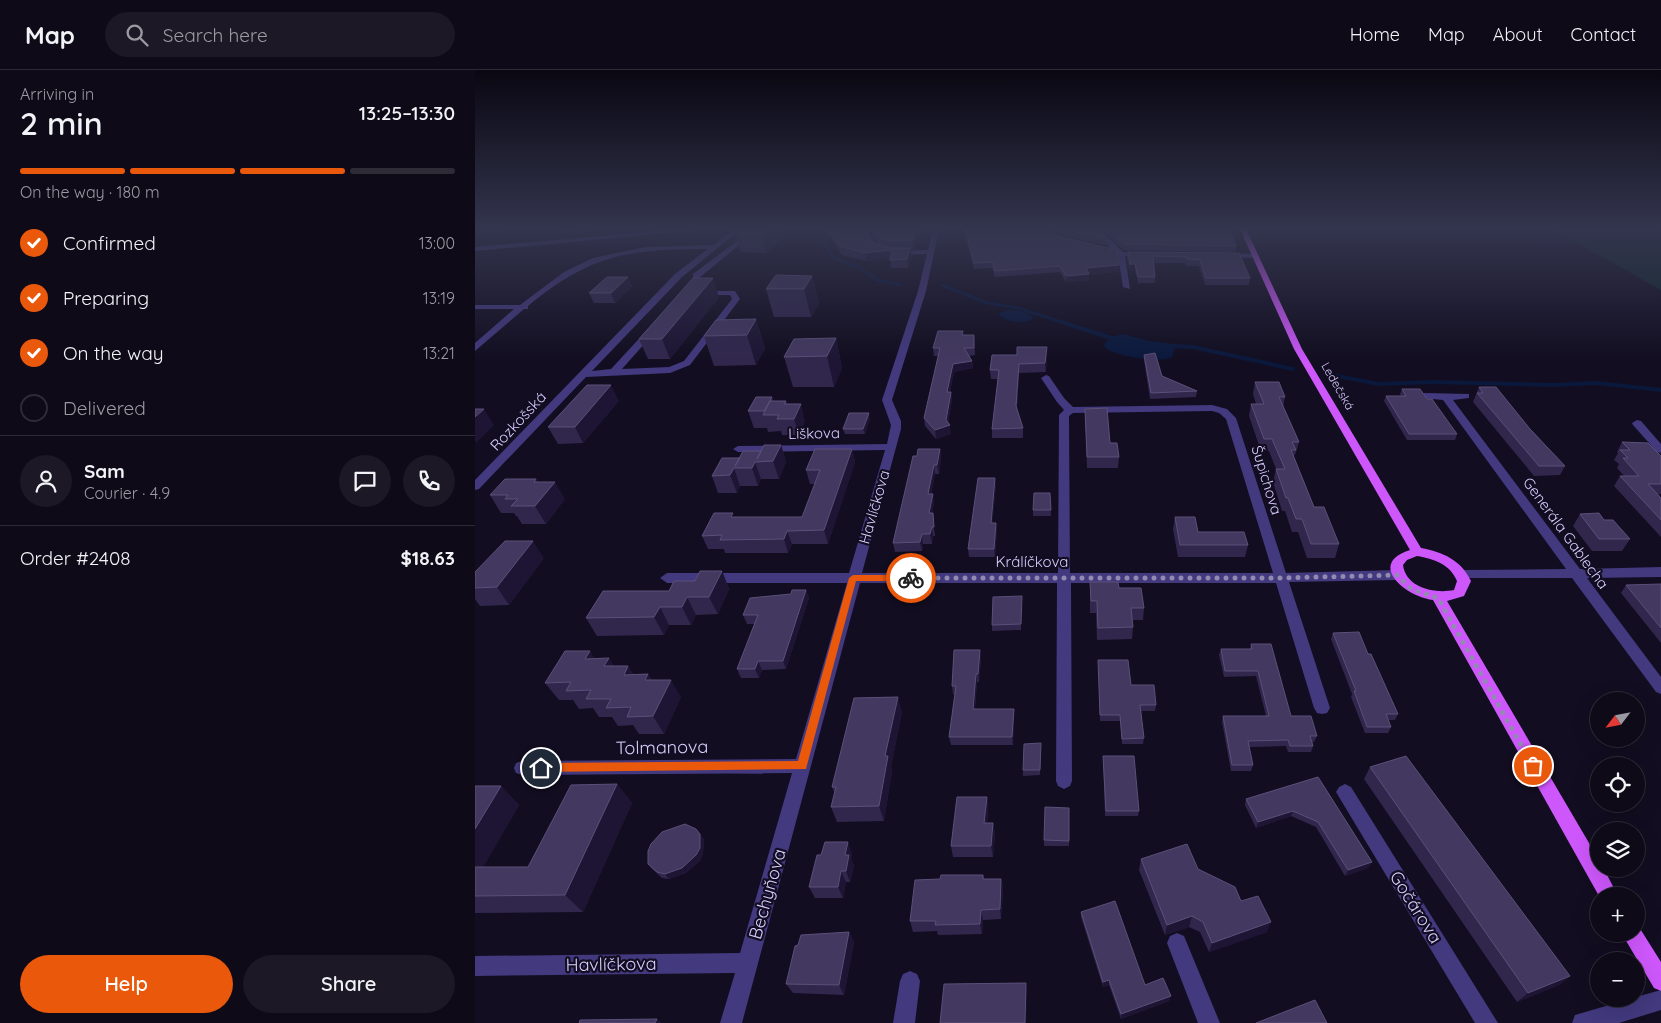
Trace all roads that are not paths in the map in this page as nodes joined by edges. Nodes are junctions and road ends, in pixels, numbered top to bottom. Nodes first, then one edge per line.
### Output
1 (567, 273) edge
2 (699, 273) edge
3 (925, 273) edge
4 (1125, 273) edge
5 (1264, 273) edge
6 (679, 275) joint
7 (696, 276) junction
8 (1127, 287) dead end
9 (475, 307) edge
10 (525, 307) junction
11 (660, 322) edge
12 (475, 348) edge
13 (614, 372) junction
14 (581, 374) junction
15 (1046, 378) dead end
16 (1425, 396) edge
17 (1446, 396) junction
18 (1466, 396) dead end
19 (1070, 410) junction
20 (1637, 423) dead end
21 (891, 447) junction
22 (738, 449) dead end
23 (1661, 450) edge
24 (475, 487) edge
25 (1417, 552) junction
26 (1661, 572) edge
27 (1575, 573) junction
28 (1462, 574) junction
29 (1397, 575) junction
30 (1065, 577) junction
31 (667, 578) dead end
32 (853, 578) junction
33 (1281, 578) junction
34 (1438, 598) junction
35 (1661, 688) edge
36 (1323, 708) dead end
37 (803, 766) junction
38 (522, 768) dead end
39 (1064, 781) dead end
40 (1345, 792) dead end
41 (1604, 887) edge
42 (1637, 942) edge
43 (1177, 943) dead end
44 (748, 963) junction
45 (475, 966) edge
46 (910, 981) dead end
47 (1661, 981) edge
48 (1661, 1000) edge
49 (731, 1023) edge
50 (904, 1023) edge
51 (1209, 1023) edge
52 (1487, 1023) edge
53 (1583, 1023) edge

1 - 10 street
2 - 7 street
3 - 21 street, Havlíčkova
4 - 8 street
5 - 25 main road, Ledečská
6 - 7 street
6 - 14 street, Rozkošská
7 - 13 street
9 - 10 street
10 - 12 street
11 - 13 street
13 - 14 street
14 - 24 street, Rozkošská
15 - 19 street
16 - 17 street
17 - 18 street
17 - 27 street, Generála Gablecha
19 - 30 street
19 - 33 street, Šupichova
20 - 23 street
21 - 22 street, Liškova
21 - 32 street, Havlíčkova
25 - 28 main road
25 - 29 main road
26 - 27 street
27 - 28 street
27 - 35 street, Generála Gablecha
28 - 34 main road
29 - 33 street, Králíčkova
29 - 34 main road
30 - 32 street, Králíčkova
30 - 33 street, Králíčkova
30 - 39 street
31 - 32 street, Králíčkova
32 - 37 street, Havlíčkova
33 - 36 street, Šupichova
34 - 41 main road
37 - 38 street, Tolmanova
37 - 44 street, Bechyňova
40 - 52 street, Gočárova
42 - 47 main road
43 - 51 street
44 - 45 street, Havlíčkova
44 - 49 street, Bechyňova
46 - 50 street
48 - 53 street

